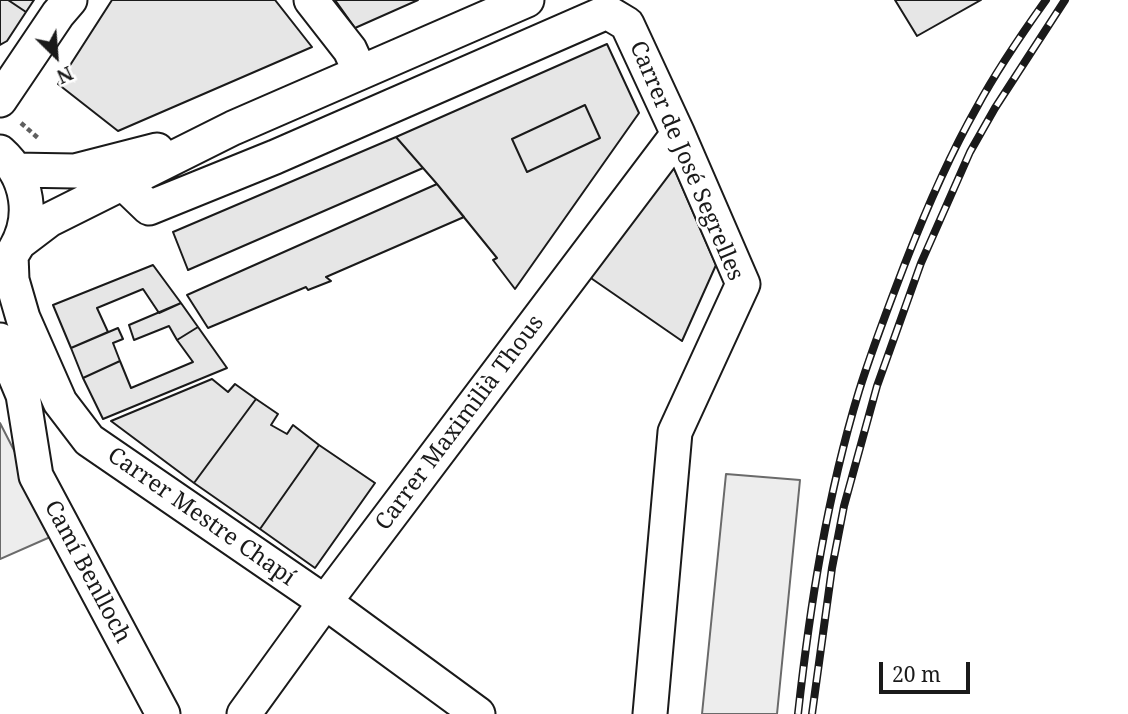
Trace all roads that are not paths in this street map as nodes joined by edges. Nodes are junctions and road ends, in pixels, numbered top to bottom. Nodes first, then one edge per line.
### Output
1 (70, 0) edge
2 (311, 0) edge
3 (527, 0) edge
4 (360, 72) junction
5 (9, 110) edge
6 (233, 128) junction
7 (678, 134) junction
8 (8, 161) edge
9 (123, 183) junction
10 (10, 254) edge
11 (0, 340) edge
12 (325, 602) junction
13 (163, 714) edge
14 (244, 714) edge
15 (478, 714) edge
16 (650, 714) edge

1 - 5 street
2 - 4 street
3 - 4 street
4 - 6 street
6 - 8 street
6 - 9 street
7 - 9 street, Carrer de José Segrelles
7 - 12 street, Carrer Maximilià Thous
7 - 16 street, Carrer de José Segrelles
8 - 10 street, Carrer Mestre Chapí
9 - 10 street
10 - 12 street, Carrer Mestre Chapí
11 - 13 street, Camí Benlloch
12 - 14 street, Carrer Maximilià Thous
12 - 15 street, Carrer Mestre Chapí

